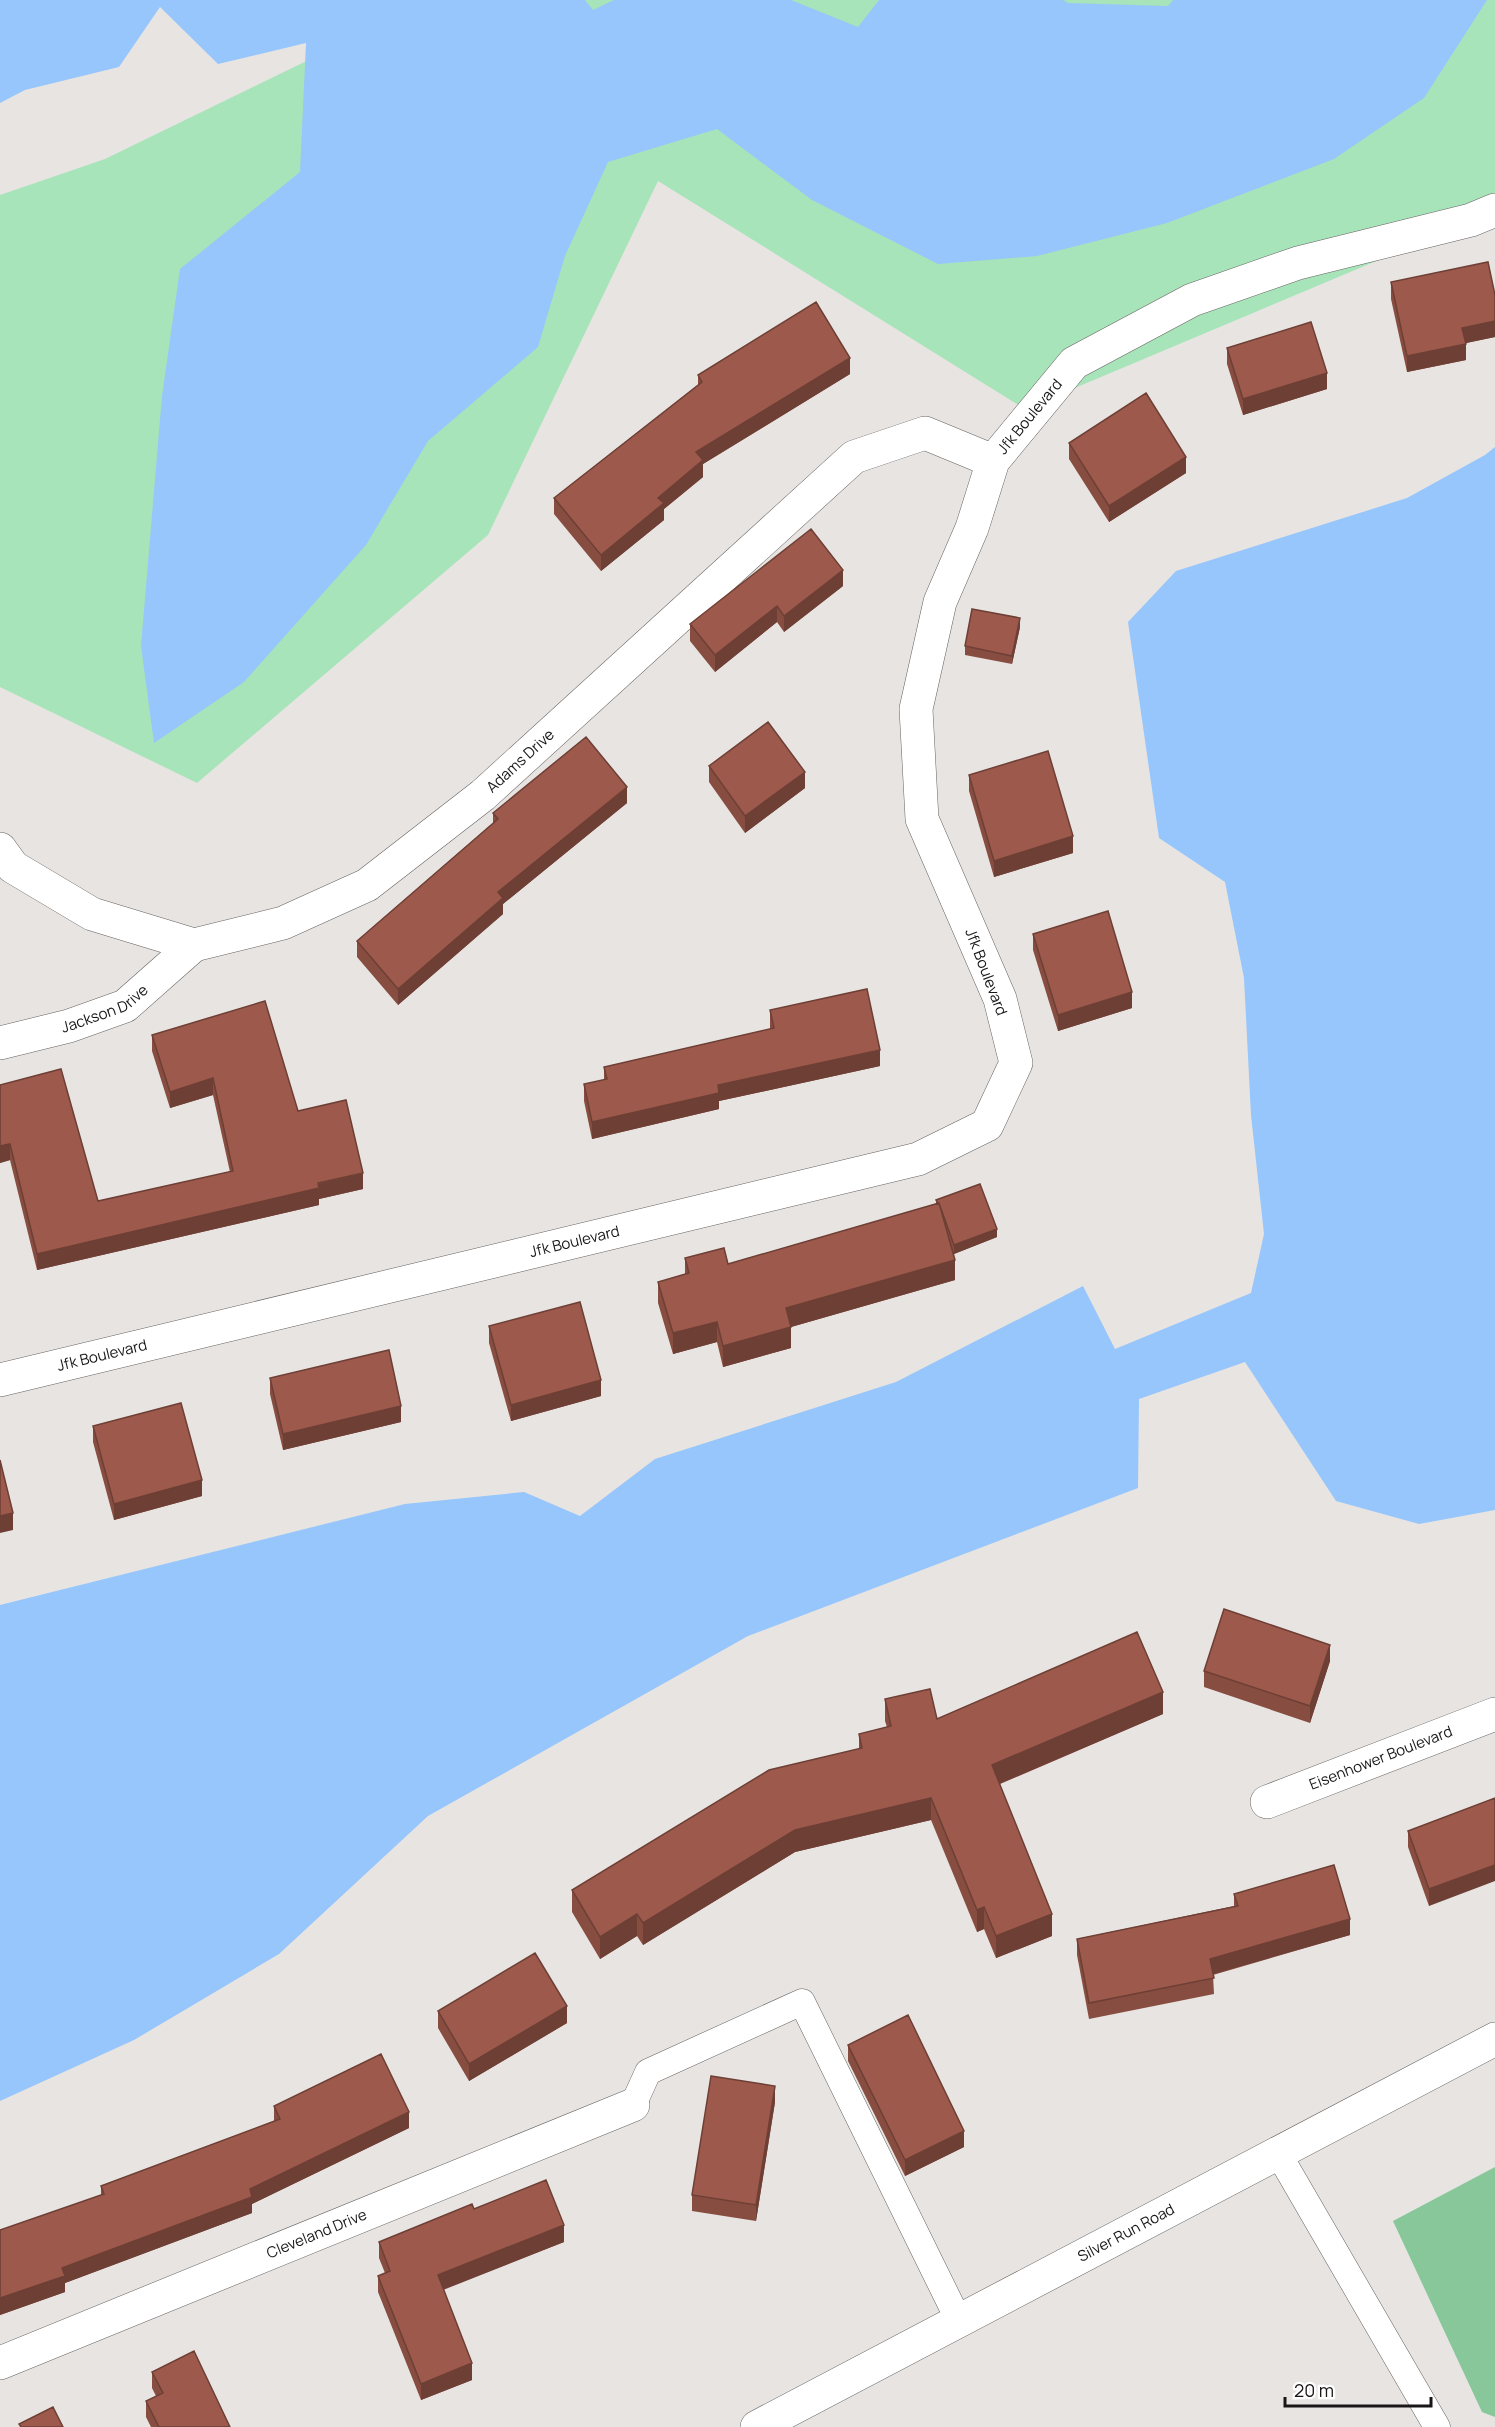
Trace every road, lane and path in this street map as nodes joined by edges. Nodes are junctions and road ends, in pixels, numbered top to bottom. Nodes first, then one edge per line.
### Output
1 (1495, 210) edge
2 (993, 461) junction
3 (0, 849) edge
4 (194, 945) junction
5 (0, 1043) edge
6 (0, 1380) edge
7 (1495, 1714) edge
8 (1267, 1802) dead end
9 (1495, 2039) edge
10 (633, 2105) joint
11 (1278, 2153) junction
12 (959, 2321) junction
13 (0, 2363) edge
14 (757, 2427) edge
15 (1437, 2427) edge

1 - 2 street, Jfk Boulevard
2 - 4 street, Adams Drive
2 - 6 street, Jfk Boulevard
3 - 4 street
4 - 5 street, Jackson Drive
7 - 8 street, Eisenhower Boulevard
9 - 11 street, Silver Run Road
10 - 12 lane
10 - 13 street, Cleveland Drive
11 - 12 street, Silver Run Road
11 - 15 lane
12 - 14 street, Silver Run Road

